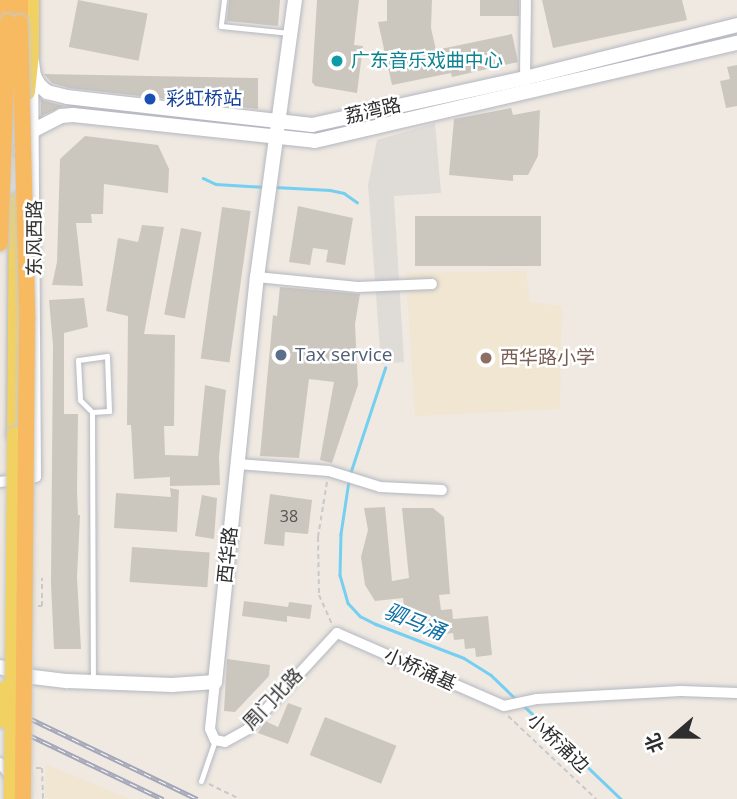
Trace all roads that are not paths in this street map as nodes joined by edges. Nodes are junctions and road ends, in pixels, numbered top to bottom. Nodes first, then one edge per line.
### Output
1 (8, 0) edge
2 (20, 0) edge
3 (31, 0) edge
4 (224, 0) edge
5 (295, 0) edge
6 (526, 0) edge
7 (737, 25) edge
8 (291, 33) junction
9 (737, 43) edge
10 (31, 54) junction
11 (525, 78) junction
12 (281, 121) junction
13 (312, 125) junction
14 (34, 130) junction
15 (277, 138) junction
16 (315, 141) junction
17 (0, 147) edge
18 (18, 163) junction
19 (0, 243) edge
20 (12, 260) junction
21 (257, 277) junction
22 (432, 284) dead end
23 (92, 412) junction
24 (238, 464) junction
25 (0, 482) edge
26 (442, 490) dead end
27 (337, 633) joint
28 (0, 667) edge
29 (93, 682) junction
30 (215, 682) junction
31 (15, 687) junction
32 (737, 693) edge
33 (0, 720) edge
34 (215, 740) junction
35 (17, 760) edge
36 (201, 780) road end
37 (0, 793) edge
38 (23, 798) edge
39 (6, 799) edge

1 - 19 highway, bridge
2 - 31 highway, bridge
3 - 10 main road, 东风西路
4 - 8 lane
5 - 8 main road
6 - 11 street
7 - 11 main road, 荔湾路
8 - 12 main road
9 - 16 main road, 荔湾路
10 - 12 main road, 荔湾路
10 - 14 street, 东风西路
10 - 18 main road
11 - 13 main road, 荔湾路
12 - 13 main road, 荔湾路
12 - 15 main road
13 - 16 main road
14 - 15 main road, 荔湾路
14 - 18 main road
14 - 25 street, 东风西路
15 - 16 main road, 荔湾路
15 - 21 main road, 西华路
17 - 20 main road
18 - 20 main road
20 - 31 main road
21 - 22 street
21 - 24 main road, 西华路
23 - 23 lane
23 - 29 lane
24 - 26 street
24 - 30 main road, 西华路
27 - 32 street, 小桥涌基
27 - 34 street, 周门北路
28 - 29 main road
29 - 30 main road
30 - 34 street, 周门北路
31 - 33 main road, bridge
31 - 35 highway, bridge
31 - 35 main road, bridge
31 - 39 main road, bridge
34 - 36 lane
35 - 38 highway, bridge
35 - 38 street
37 - 38 main road

